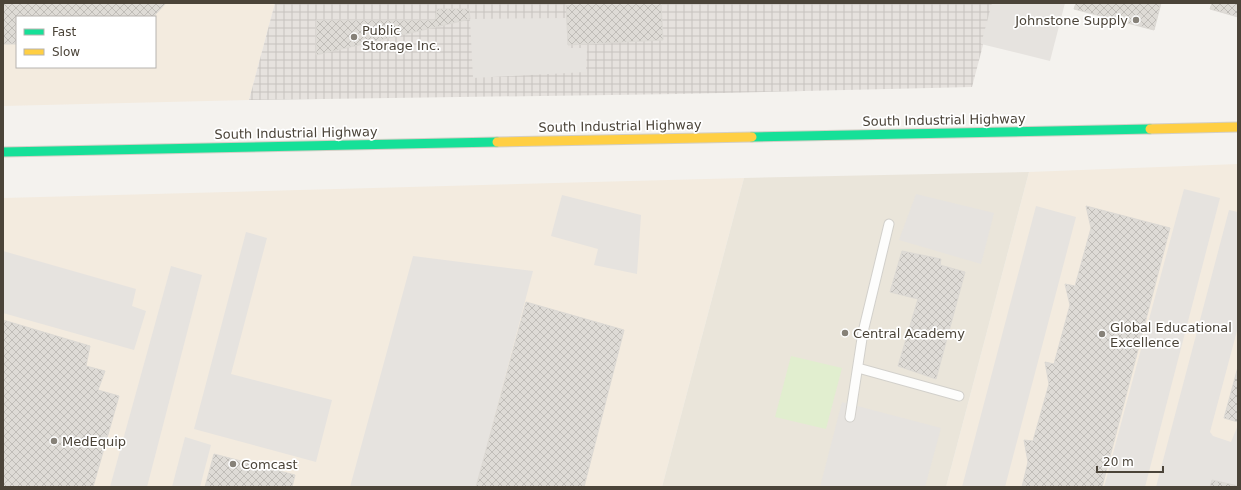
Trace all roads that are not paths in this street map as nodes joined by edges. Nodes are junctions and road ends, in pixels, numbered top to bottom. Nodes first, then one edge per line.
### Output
1 (1238, 127) edge
2 (3, 152) edge
3 (889, 224) dead end
4 (858, 368) junction
5 (959, 396) dead end
6 (850, 417) dead end

1 - 2 street, South Industrial Highway
3 - 4 lane
4 - 5 lane
4 - 6 lane

